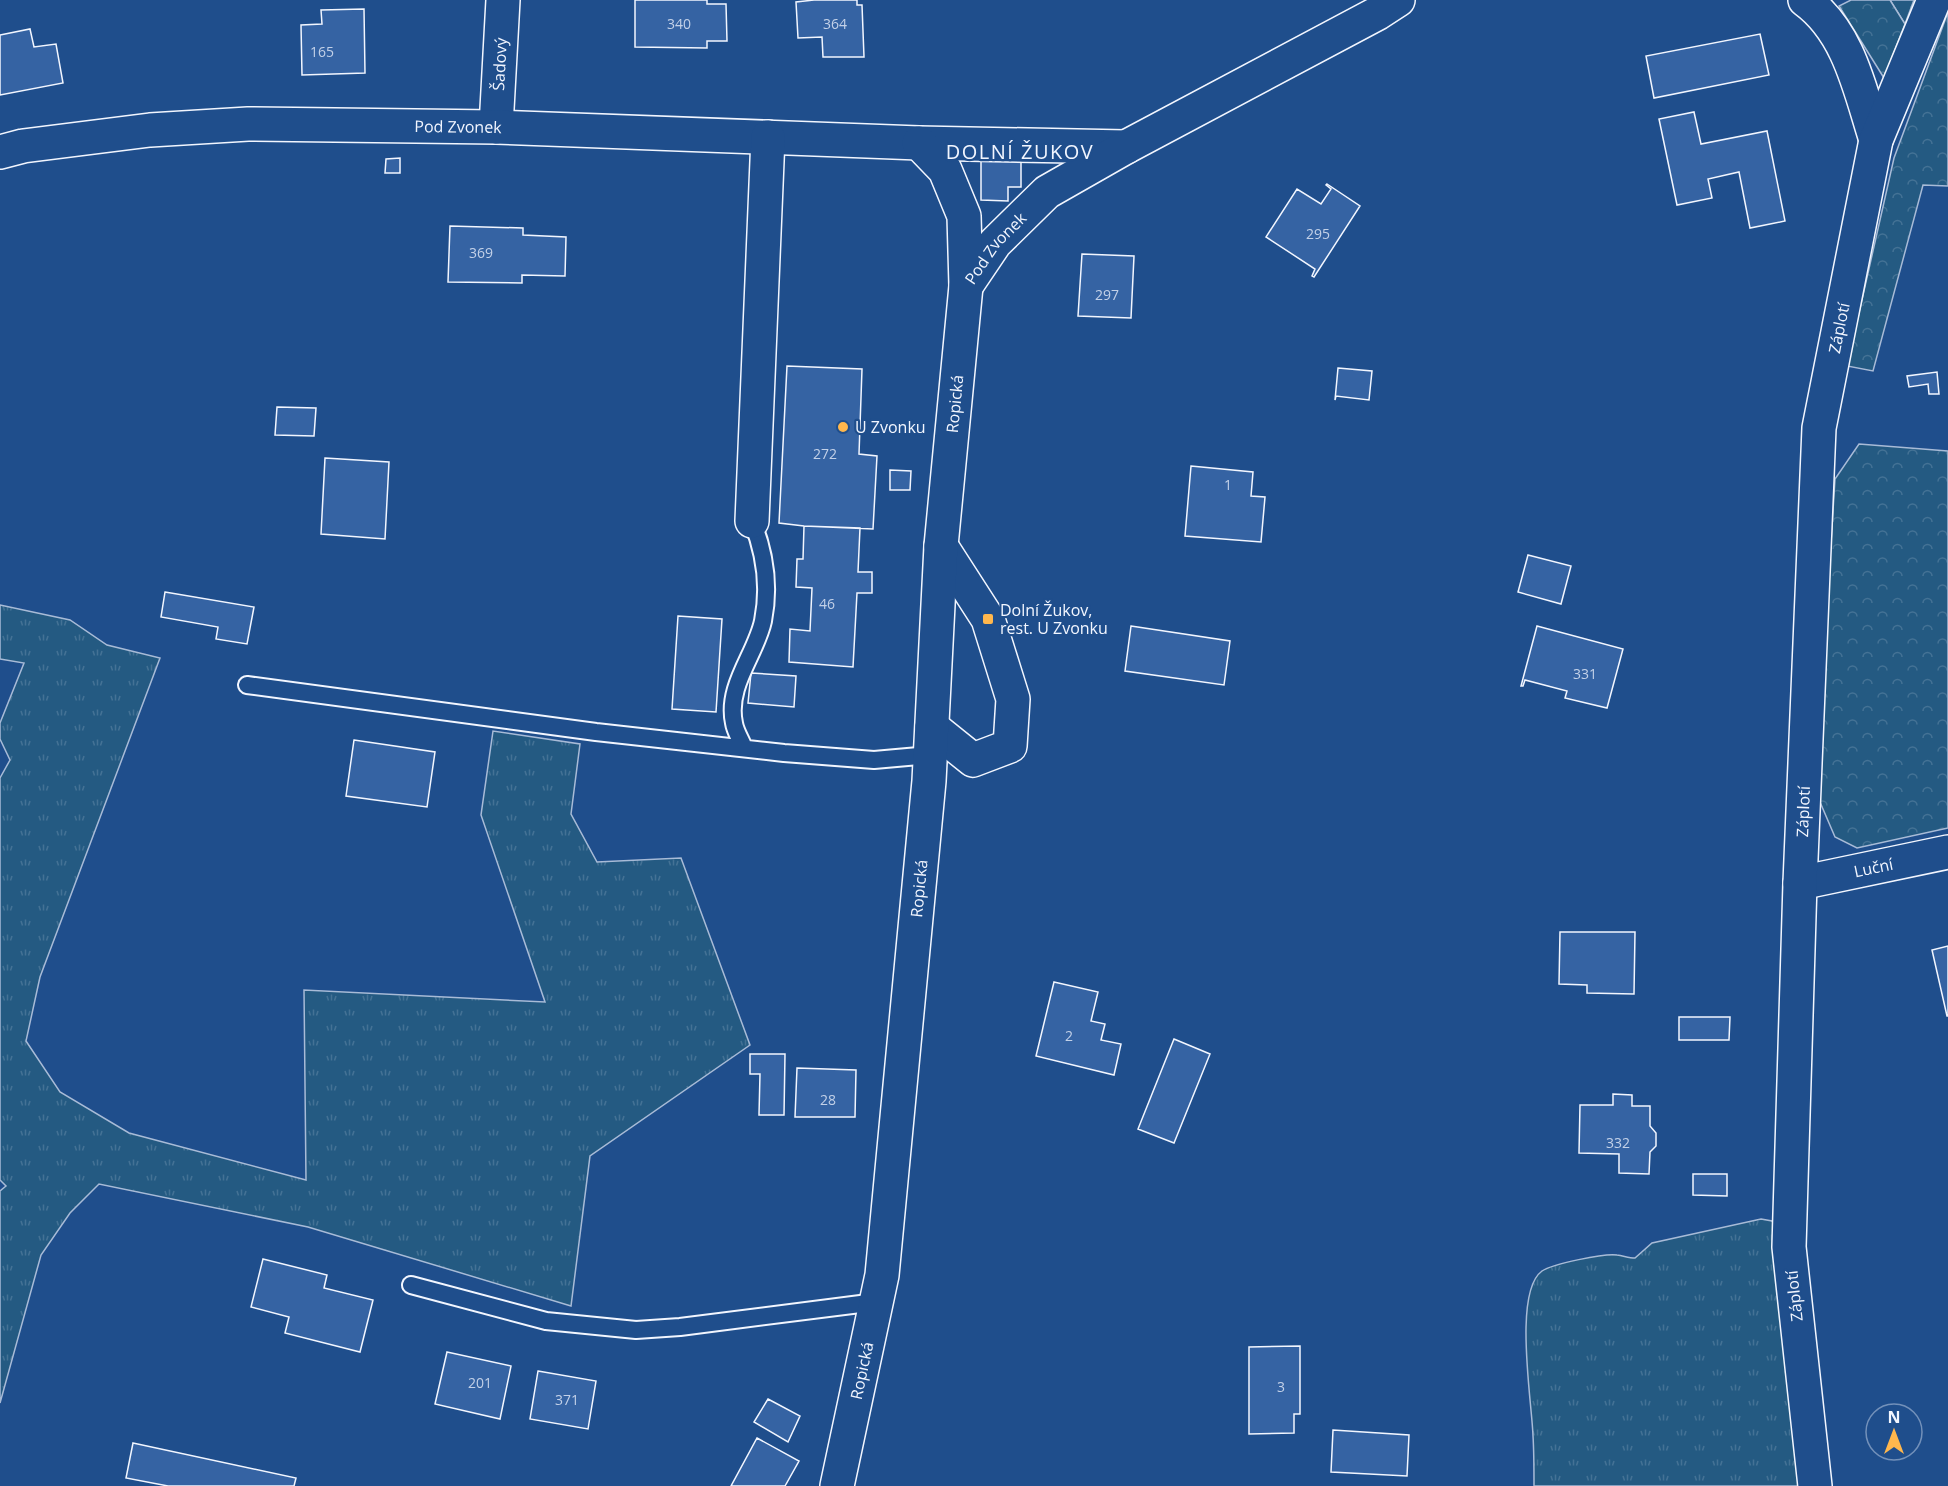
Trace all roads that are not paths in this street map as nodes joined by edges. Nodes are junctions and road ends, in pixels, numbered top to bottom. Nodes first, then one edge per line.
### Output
1 (503, 0) edge
2 (1398, 0) edge
3 (1805, 0) edge
4 (1934, 0) edge
5 (496, 127) junction
6 (768, 137) junction
7 (1876, 140) junction
8 (919, 143) junction
9 (1126, 147) junction
10 (0, 152) edge
11 (966, 286) junction
12 (752, 521) joint
13 (941, 546) junction
14 (247, 685) dead end
15 (931, 741) junction
16 (744, 748) junction
17 (1948, 852) edge
18 (1800, 883) junction
19 (411, 1285) dead end
20 (876, 1302) junction
21 (837, 1486) edge
22 (1815, 1486) edge

1 - 5 street, Šadový
2 - 9 street, Pod Zvonek
3 - 7 street, Záplotí
4 - 7 street, Záplotí
5 - 6 street, Pod Zvonek
5 - 10 street, Pod Zvonek
6 - 8 street, Pod Zvonek
6 - 12 street
7 - 18 street, Záplotí
8 - 9 street, Pod Zvonek
8 - 11 street, Pod Zvonek
9 - 11 street, Pod Zvonek
11 - 13 street, Ropická
12 - 16 lane
13 - 15 street, Ropická
13 - 15 street
14 - 16 lane
15 - 16 lane
15 - 20 street, Ropická
17 - 18 street, Luční
18 - 22 street, Záplotí
19 - 20 lane
20 - 21 street, Ropická

